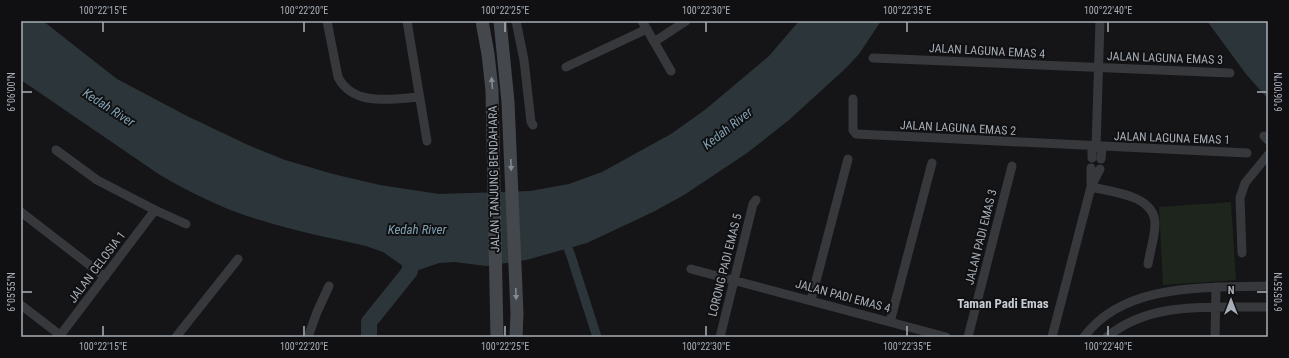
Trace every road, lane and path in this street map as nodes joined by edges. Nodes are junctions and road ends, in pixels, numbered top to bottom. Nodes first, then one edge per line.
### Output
1 (327, 21) edge
2 (407, 21) edge
3 (482, 21) edge
4 (500, 21) edge
5 (516, 21) edge
6 (642, 21) edge
7 (686, 21) edge
8 (1100, 21) edge
9 (647, 30) junction
10 (654, 42) junction
11 (873, 58) dead end
12 (566, 67) dead end
13 (1099, 68) junction
14 (671, 71) dead end
15 (1230, 73) dead end
16 (419, 96) junction
17 (854, 99) dead end
18 (533, 125) dead end
19 (427, 141) dead end
20 (1096, 147) junction
21 (56, 150) dead end
22 (1247, 153) dead end
23 (1268, 155) edge
24 (1096, 158) dead end
25 (848, 159) dead end
26 (932, 163) dead end
27 (1012, 166) dead end
28 (1095, 168) dead end
29 (1091, 187) junction
30 (756, 200) dead end
31 (155, 210) junction
32 (21, 212) edge
33 (186, 224) dead end
34 (1242, 253) dead end
35 (238, 259) dead end
36 (1148, 264) dead end
37 (691, 269) dead end
38 (105, 277) junction
39 (734, 279) junction
40 (329, 286) dead end
41 (1268, 286) edge
42 (1216, 287) junction
43 (811, 300) junction
44 (21, 305) edge
45 (1268, 307) edge
46 (1215, 308) junction
47 (890, 322) junction
48 (59, 336) edge
49 (176, 337) edge
50 (308, 337) edge
51 (497, 337) edge
52 (516, 337) edge
53 (720, 337) edge
54 (946, 337) edge
55 (968, 337) edge
56 (1052, 337) edge
57 (1084, 337) edge
58 (1107, 337) edge
59 (1215, 337) edge

1 - 16 street
2 - 16 street
51 -> 3 main road, JALAN TANJUNG BENDAHARA
4 -> 52 main road, JALAN TANJUNG BENDAHARA
5 - 18 street
6 - 9 street
7 - 10 street
8 - 13 street
9 - 10 street
9 - 12 street
10 - 14 street
11 - 13 street, JALAN LAGUNA EMAS 4
13 - 15 street, JALAN LAGUNA EMAS 3
13 - 20 street
16 - 19 street
17 - 20 street, JALAN LAGUNA EMAS 2
20 - 22 street, JALAN LAGUNA EMAS 1
20 - 24 street
21 - 31 street
23 - 34 street
25 - 43 street
26 - 47 street
27 - 55 street, JALAN PADI EMAS 3
28 - 29 street
29 - 36 street
29 - 56 street
30 - 39 street, LORONG PADI EMAS 5
31 - 33 street
31 - 38 street, JALAN CELOSIA 1
32 - 38 street
35 - 49 street
37 - 39 street, JALAN PADI EMAS 4
38 - 48 street, JALAN CELOSIA 1
39 - 43 street, JALAN PADI EMAS 4
39 - 53 street, LORONG PADI EMAS 5
40 - 50 street
41 - 42 street
42 - 46 street
42 - 57 street
43 - 47 street, JALAN PADI EMAS 4
44 - 48 street
45 - 46 street
46 - 58 street
46 - 59 street
47 - 54 street, JALAN PADI EMAS 4

